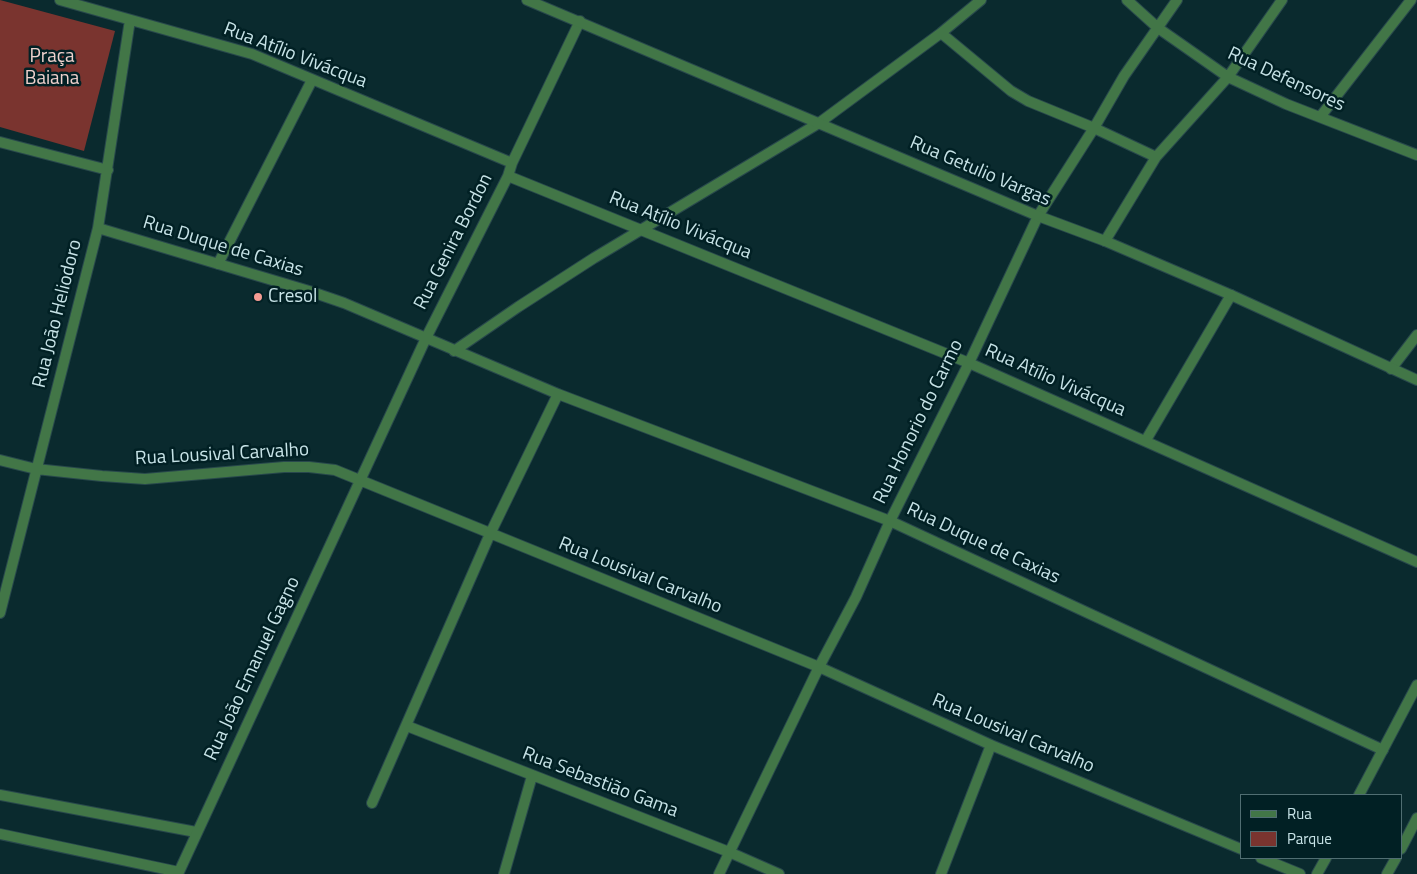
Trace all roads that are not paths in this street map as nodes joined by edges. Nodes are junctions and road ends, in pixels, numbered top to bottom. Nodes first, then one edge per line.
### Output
1 (60, 0) edge
2 (527, 0) edge
3 (981, 0) edge
4 (1127, 0) edge
5 (1177, 0) edge
6 (1282, 0) edge
7 (1411, 0) edge
8 (130, 20) junction
9 (580, 21) junction
10 (1158, 28) junction
11 (942, 32) junction
12 (1228, 77) junction
13 (312, 80) junction
14 (1320, 117) junction
15 (819, 123) junction
16 (1094, 128) junction
17 (0, 142) edge
18 (1417, 155) edge
19 (1156, 157) junction
20 (512, 163) junction
21 (108, 170) junction
22 (508, 176) junction
23 (1038, 216) junction
24 (98, 228) junction
25 (644, 230) junction
26 (1105, 241) junction
27 (218, 264) junction
28 (1231, 295) junction
29 (1417, 335) edge
30 (426, 338) junction
31 (454, 351) junction
32 (969, 363) junction
33 (1391, 369) junction
34 (1417, 380) edge
35 (558, 394) junction
36 (1146, 440) junction
37 (0, 460) edge
38 (36, 469) junction
39 (361, 480) junction
40 (890, 520) junction
41 (490, 534) junction
42 (1417, 562) edge
43 (0, 613) edge
44 (819, 667) junction
45 (1417, 685) edge
46 (407, 726) junction
47 (991, 745) junction
48 (1383, 750) junction
49 (532, 776) junction
50 (1360, 794) edge
51 (0, 795) edge
52 (372, 804) dead end
53 (1417, 818) edge
54 (196, 832) junction
55 (0, 834) edge
56 (1402, 847) edge
57 (1240, 849) edge
58 (729, 852) junction
59 (1263, 859) edge
60 (1325, 859) edge
61 (1395, 859) edge
62 (178, 873) edge
63 (504, 874) edge
64 (719, 874) edge
65 (779, 874) edge
66 (941, 874) edge
67 (1300, 874) edge
68 (1317, 874) edge
69 (1387, 874) edge

1 - 8 street, Rua Atílio Vivácqua
2 - 9 street, Rua Getulio Vargas
3 - 11 street
4 - 10 street, Rua Defensores
5 - 10 street, Rua Honorio do Carmo
6 - 12 street
7 - 14 street
8 - 13 street, Rua Atílio Vivácqua
8 - 21 street, Rua João Heliodoro
9 - 15 street, Rua Getulio Vargas
9 - 20 street, Rua Genira Bordon
10 - 12 street, Rua Defensores
10 - 16 street, Rua Honorio do Carmo
11 - 15 street
11 - 16 street
12 - 14 street, Rua Defensores
12 - 19 street
13 - 20 street, Rua Atílio Vivácqua
13 - 27 street
14 - 18 street, Rua Defensores
15 - 23 street, Rua Getulio Vargas
15 - 25 street
16 - 19 street
16 - 23 street, Rua Honorio do Carmo
17 - 21 street
19 - 26 street
20 - 22 street, Rua Genira Bordon
21 - 24 street, Rua João Heliodoro
22 - 25 street, Rua Atílio Vivácqua
22 - 30 street, Rua Genira Bordon
23 - 26 street, Rua Getulio Vargas
23 - 32 street, Rua Honorio do Carmo
24 - 27 street, Rua Duque de Caxias
24 - 38 street, Rua João Heliodoro
25 - 31 street
25 - 32 street, Rua Atílio Vivácqua
26 - 28 street, Rua Getulio Vargas
27 - 30 street, Rua Duque de Caxias
28 - 33 street, Rua Getulio Vargas
28 - 36 street
29 - 33 street
30 - 31 street, Rua Duque de Caxias
30 - 39 street, Rua Genira Bordon
31 - 35 street, Rua Duque de Caxias
32 - 36 street, Rua Atílio Vivácqua
32 - 40 street, Rua Honorio do Carmo
33 - 34 street, Rua Getulio Vargas
35 - 40 street, Rua Duque de Caxias
35 - 41 street
36 - 42 street, Rua Atílio Vivácqua
37 - 38 street, Rua Lousival Carvalho
38 - 39 street, Rua Lousival Carvalho
38 - 43 street, Rua João Heliodoro
39 - 41 street, Rua Lousival Carvalho
39 - 54 street, Rua João Emanuel Gagno
40 - 44 street, Rua Honorio do Carmo
40 - 48 street, Rua Duque de Caxias
41 - 44 street, Rua Lousival Carvalho
41 - 46 street
44 - 47 street, Rua Lousival Carvalho
44 - 58 street, Rua Honorio do Carmo
45 - 48 street
46 - 49 street, Rua Sebastião Gama
46 - 52 street
47 - 57 street, Rua Lousival Carvalho
47 - 66 street
48 - 50 street
49 - 58 street, Rua Sebastião Gama
49 - 63 street
51 - 54 street
53 - 56 street
54 - 62 street, Rua João Emanuel Gagno
55 - 62 street
58 - 64 street, Rua Honorio do Carmo
58 - 65 street, Rua Sebastião Gama
59 - 67 street
60 - 68 street
61 - 69 street

